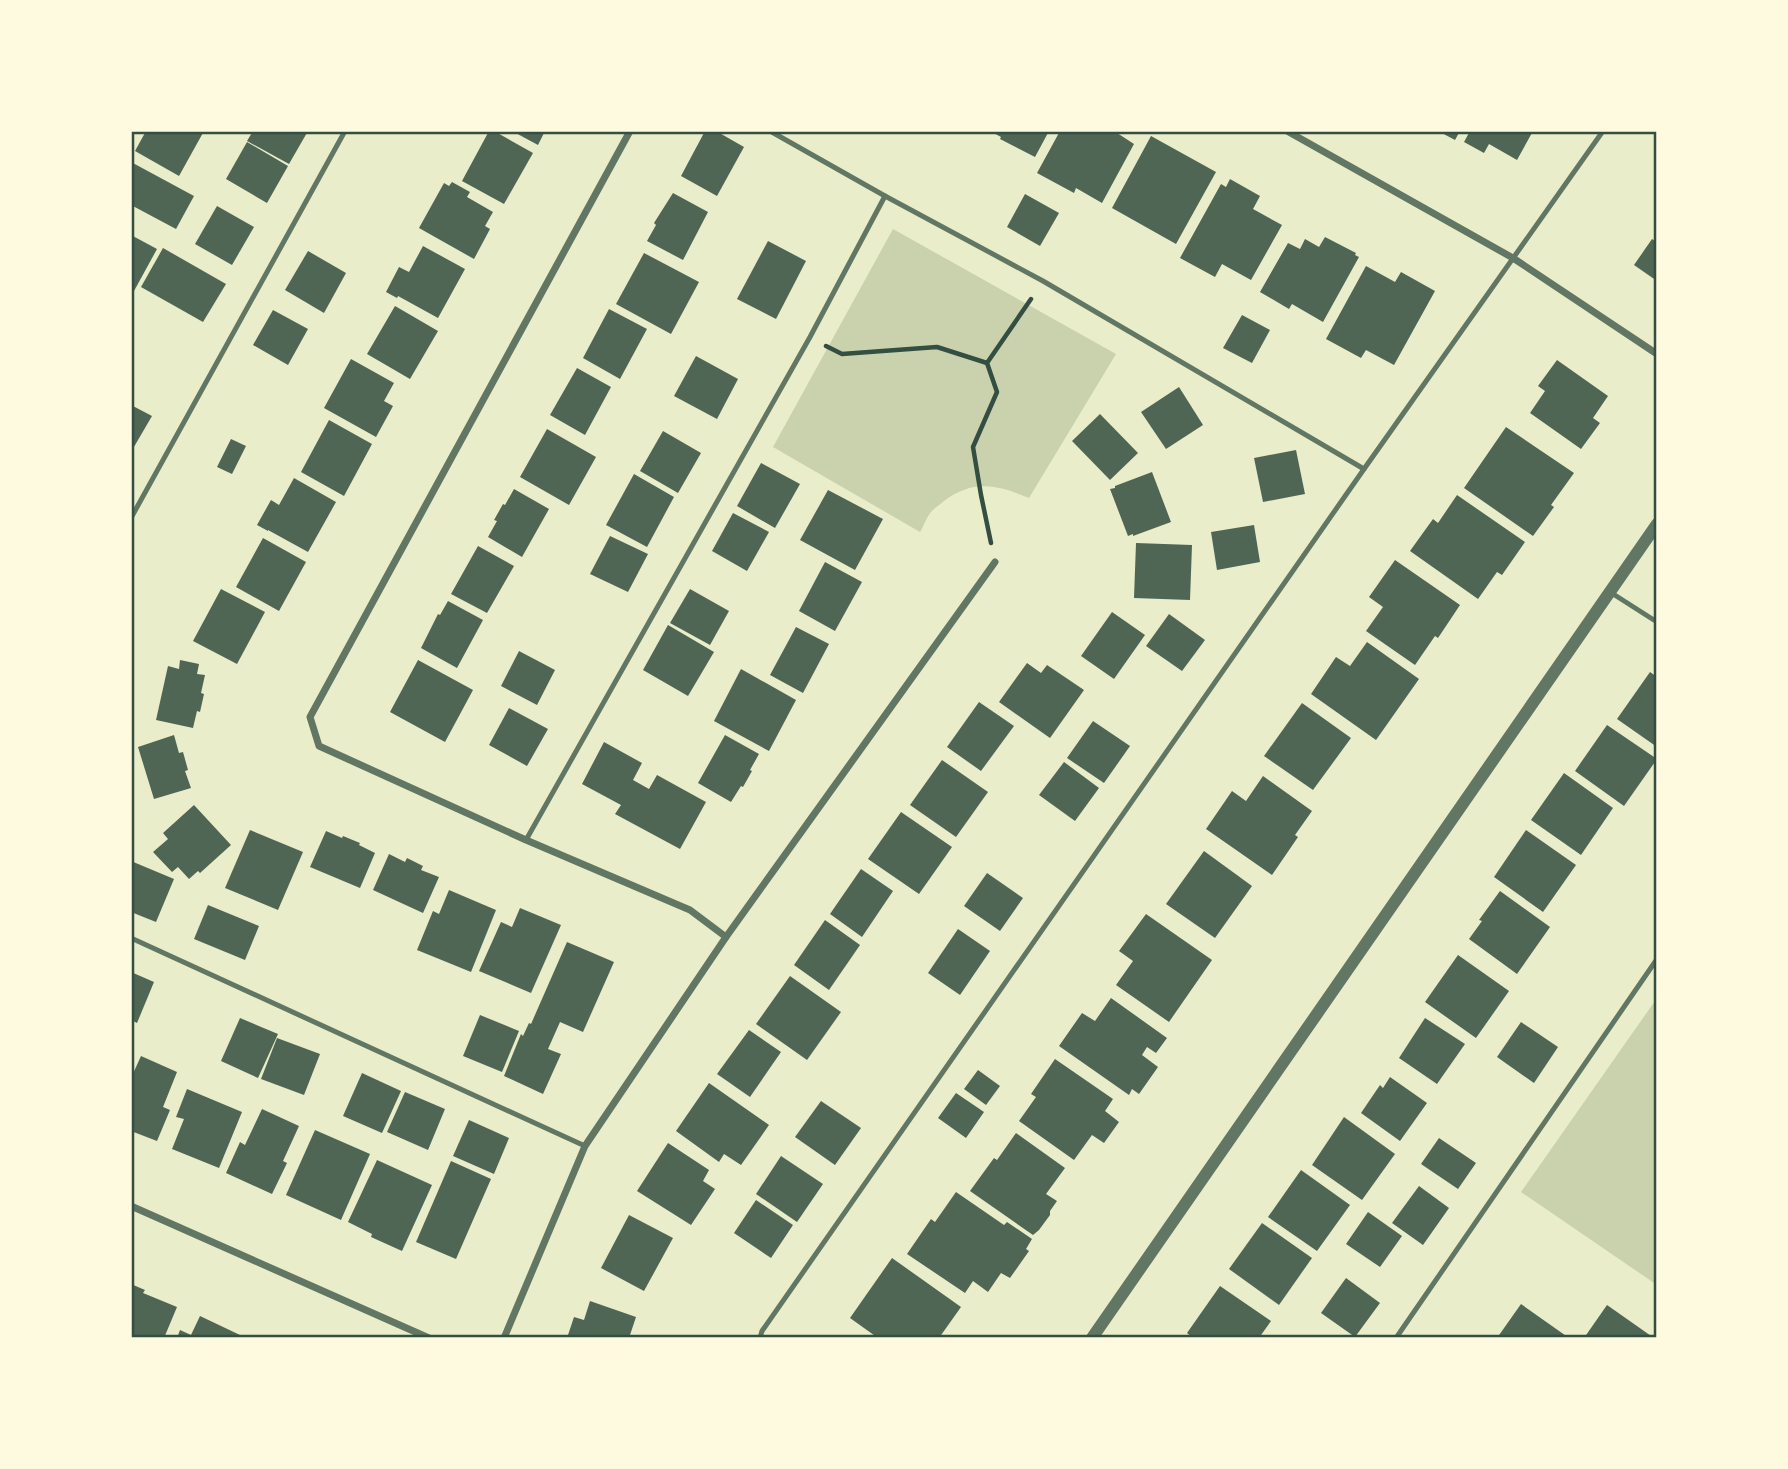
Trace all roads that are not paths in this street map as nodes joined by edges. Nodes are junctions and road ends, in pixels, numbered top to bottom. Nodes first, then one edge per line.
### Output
1 (345, 131) edge
2 (630, 131) edge
3 (770, 131) edge
4 (1287, 131) edge
5 (1603, 131) edge
6 (885, 196) junction
7 (1513, 258) junction
8 (1657, 354) edge
9 (1364, 469) junction
10 (131, 518) edge
11 (1657, 524) edge
12 (995, 562) road end
13 (1611, 592) junction
14 (1657, 622) edge
15 (526, 840) junction
16 (726, 937) junction
17 (131, 938) edge
18 (1657, 959) edge
19 (585, 1146) junction
20 (131, 1206) edge
21 (429, 1338) edge
22 (504, 1338) edge
23 (760, 1338) edge
24 (1092, 1338) edge
25 (1396, 1338) edge

1 - 10 lane
2 - 15 street
3 - 6 lane
4 - 7 street
5 - 7 lane
6 - 9 lane
6 - 15 lane
7 - 8 street
7 - 9 lane
9 - 23 lane
11 - 13 street
12 - 16 street
13 - 14 lane
13 - 24 street
15 - 16 street
16 - 19 street
17 - 19 lane
18 - 25 lane
19 - 22 street
20 - 21 street

